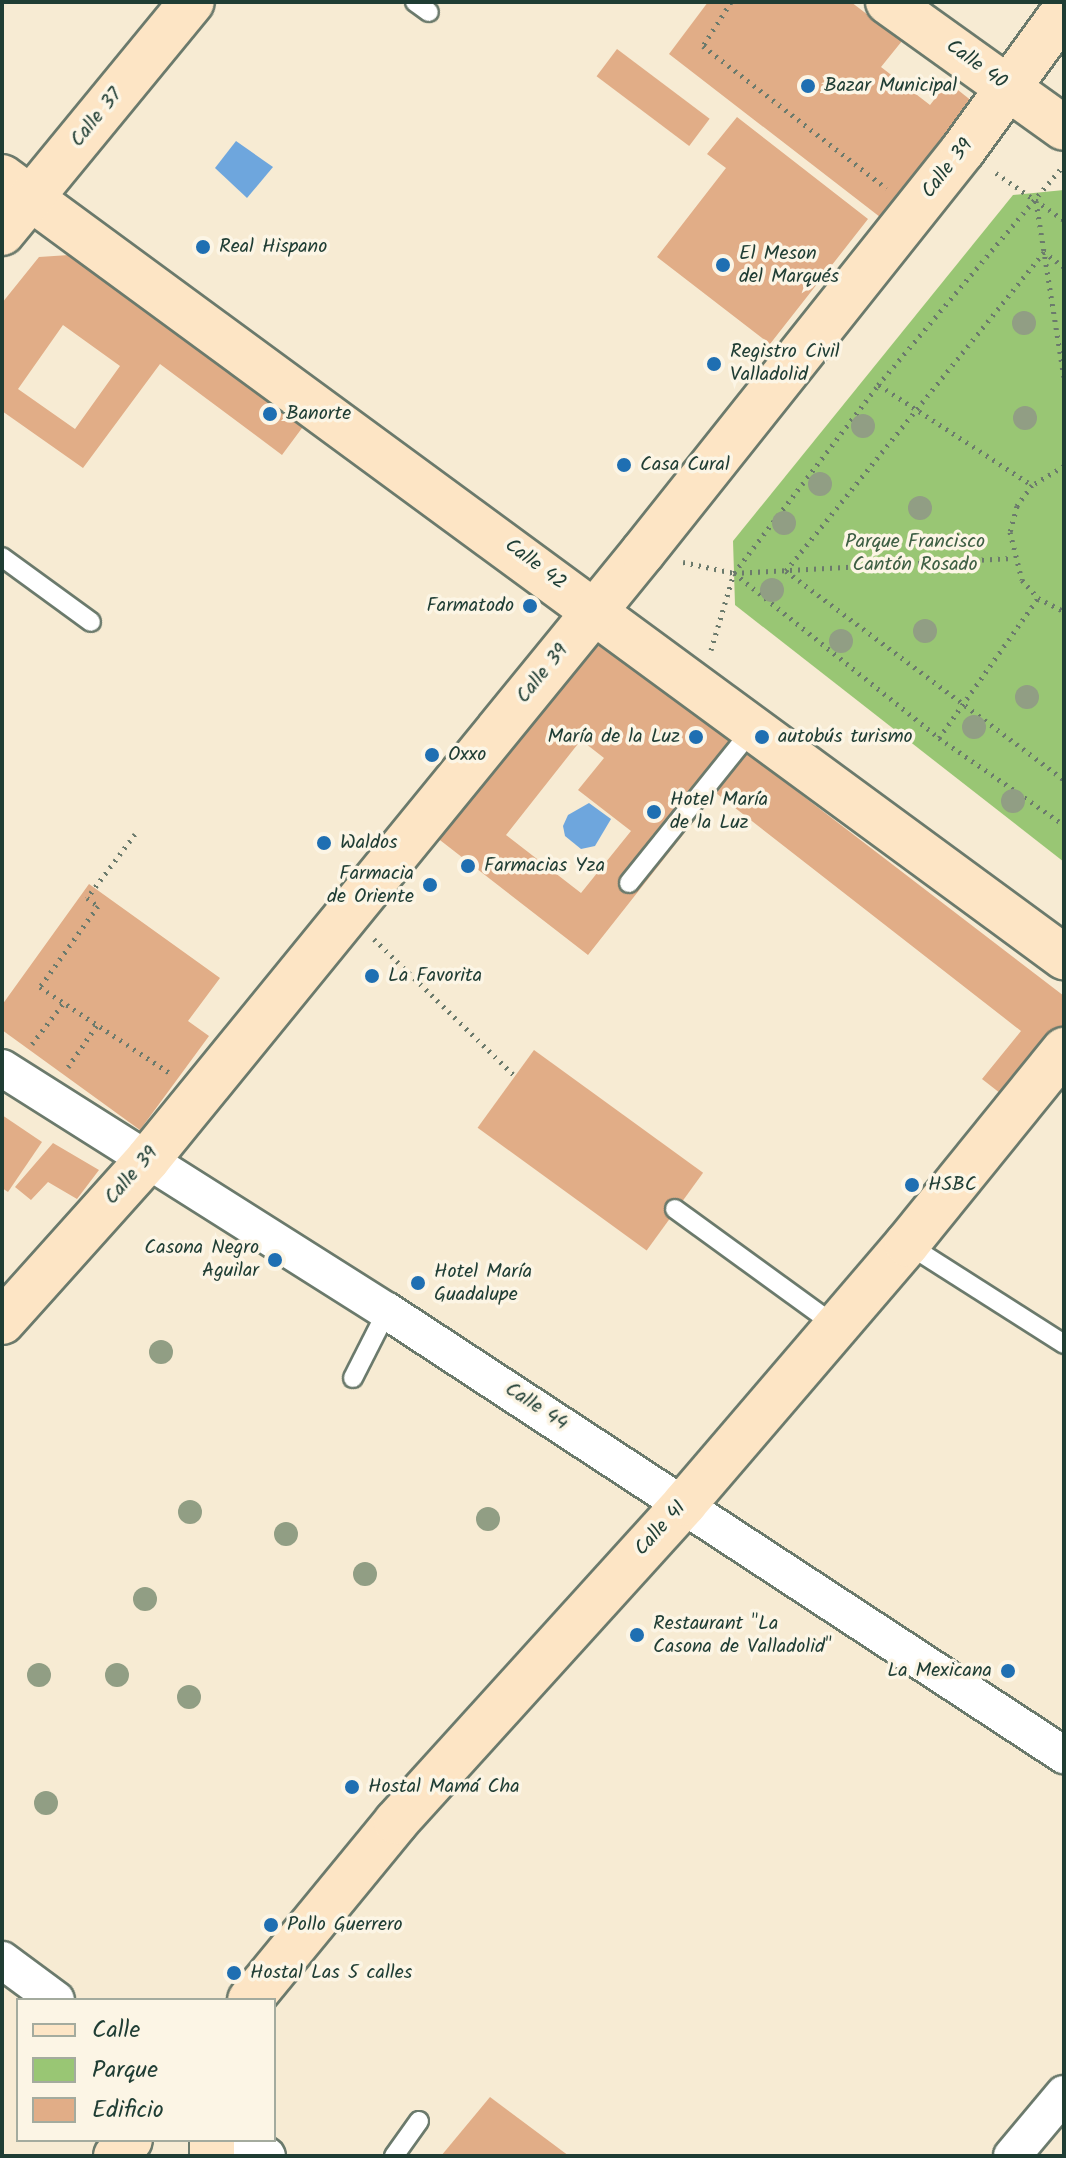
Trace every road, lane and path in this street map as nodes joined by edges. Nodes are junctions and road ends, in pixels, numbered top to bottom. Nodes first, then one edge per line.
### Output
1 (192, 2) edge
2 (731, 2) edge
3 (888, 2) edge
4 (1064, 11) edge
5 (1010, 89) junction
6 (1064, 128) edge
7 (963, 150) junction
8 (1064, 166) edge
9 (17, 187) edge
10 (1035, 200) junction
11 (915, 211) junction
12 (1064, 220) edge
13 (2, 233) edge
14 (1044, 252) junction
15 (1064, 267) edge
16 (1064, 377) edge
17 (878, 385) junction
18 (917, 409) junction
19 (1064, 466) edge
20 (1032, 485) junction
21 (2, 557) edge
22 (1013, 558) junction
23 (786, 571) junction
24 (734, 573) junction
25 (1038, 598) junction
26 (594, 609) junction
27 (1064, 611) edge
28 (91, 622) dead end
29 (700, 689) junction
30 (964, 707) junction
31 (753, 729) junction
32 (939, 738) junction
33 (1064, 780) edge
34 (1064, 825) edge
35 (135, 834) dead end
36 (629, 883) dead end
37 (347, 914) junction
38 (1064, 957) edge
39 (65, 1001) junction
40 (97, 1025) junction
41 (1064, 1050) edge
42 (6, 1071) edge
43 (516, 1077) dead end
44 (201, 1094) junction
45 (48, 1096) junction
46 (148, 1159) junction
47 (675, 1209) dead end
48 (907, 1244) junction
49 (387, 1311) junction
50 (2, 1322) edge
51 (836, 1326) junction
52 (1064, 1344) edge
53 (353, 1378) dead end
54 (685, 1503) junction
55 (1064, 1755) edge
56 (2, 1960) edge
57 (53, 1998) edge
58 (252, 1998) edge
59 (1064, 2094) edge
60 (419, 2121) dead end
61 (247, 2142) edge
62 (267, 2156) edge
63 (394, 2156) edge
64 (1013, 2156) edge

1 - 9 main road, Calle 37
2 - 11 path
3 - 5 main road, Calle 40
4 - 5 main road, Calle 39
5 - 6 main road, Calle 40
5 - 7 main road, Calle 39
7 - 10 path
7 - 11 main road, Calle 39
8 - 10 path
9 - 13 main road, Calle 37
9 - 26 main road, Calle 42
10 - 12 path
10 - 14 path
10 - 17 path
11 - 26 main road, Calle 39
14 - 15 path
14 - 16 path
14 - 18 path
17 - 18 path
17 - 24 path
18 - 20 path
18 - 23 path
19 - 20 path
20 - 22 path
21 - 28 lane
22 - 23 path
22 - 25 path
23 - 24 path
23 - 30 path
24 - 29 path
24 - 32 path
25 - 27 path
25 - 30 path
26 - 29 main road, Calle 42
26 - 37 main road, Calle 39
29 - 31 main road, Calle 42
30 - 32 path
30 - 33 path
31 - 36 lane
31 - 38 main road, Calle 42
32 - 34 path
35 - 39 path
37 - 43 path
37 - 44 main road, Calle 39
39 - 40 path
39 - 42 path
40 - 44 path
40 - 45 path
41 - 48 main road, Calle 41
42 - 45 street, Calle 44
44 - 46 main road, Calle 39
45 - 46 street, Calle 44
46 - 49 street, Calle 44
46 - 50 main road, Calle 39
47 - 51 lane
48 - 51 main road, Calle 41
48 - 52 lane
49 - 53 lane
49 - 54 street, Calle 44
51 - 54 main road, Calle 41
54 - 55 street, Calle 44
54 - 58 main road, Calle 41
56 - 57 street
59 - 64 street
60 - 63 lane
61 - 62 street

